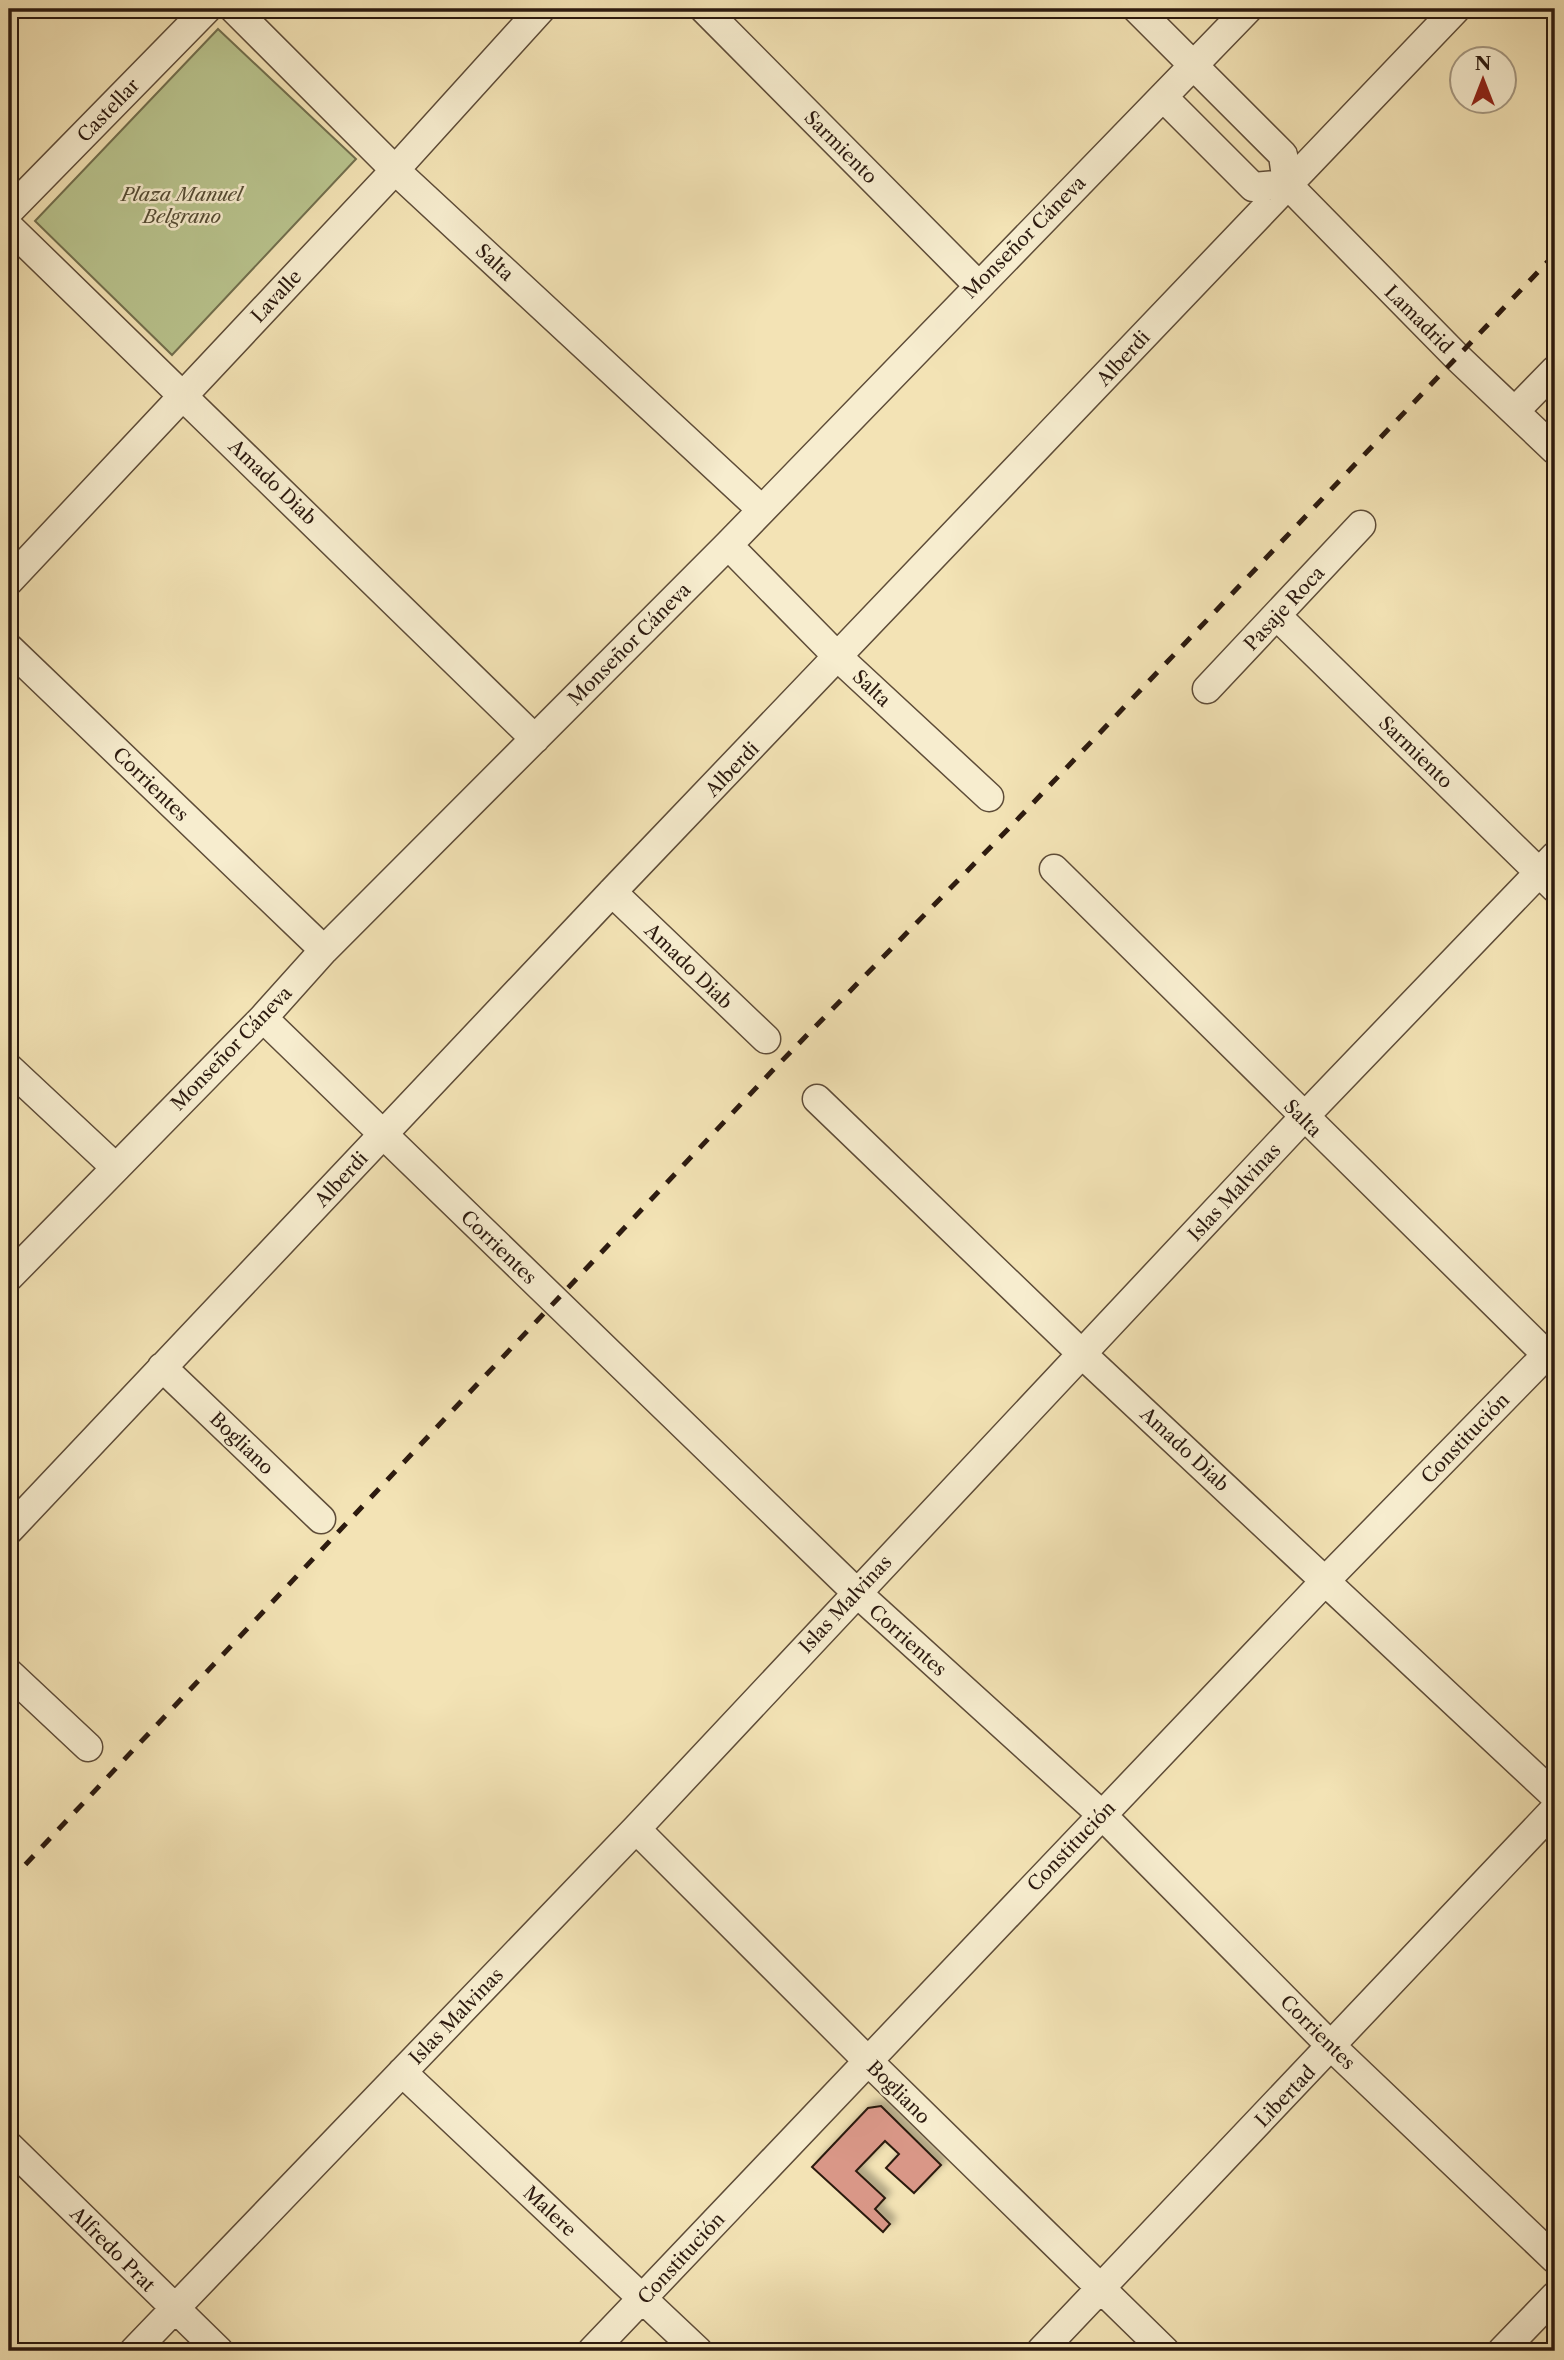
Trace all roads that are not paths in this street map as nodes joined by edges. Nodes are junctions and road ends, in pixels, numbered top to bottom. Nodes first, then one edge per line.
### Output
1 (207, 9) edge
2 (234, 9) edge
3 (541, 9) edge
4 (704, 9) edge
5 (1137, 9) edge
6 (1248, 9) edge
7 (1457, 9) edge
8 (1195, 66) junction
9 (1163, 97) junction
10 (395, 170) junction
11 (1287, 184) junction
12 (9, 211) edge
13 (9, 227) edge
14 (977, 285) junction
15 (1555, 370) edge
16 (184, 395) junction
17 (1515, 411) junction
18 (1555, 450) edge
19 (762, 510) junction
20 (1361, 526) dead end
21 (728, 545) junction
22 (9, 581) edge
23 (1277, 616) junction
24 (9, 648) edge
25 (839, 658) junction
26 (1207, 689) dead end
27 (535, 739) junction
28 (989, 797) dead end
29 (1054, 869) dead end
30 (1550, 872) edge
31 (612, 892) junction
32 (324, 950) junction
33 (263, 1018) junction
34 (766, 1039) dead end
35 (9, 1068) edge
36 (817, 1099) dead end
37 (1303, 1118) junction
38 (384, 1134) junction
39 (115, 1167) junction
40 (9, 1278) edge
41 (1082, 1354) junction
42 (1552, 1355) edge
43 (162, 1367) junction
44 (321, 1519) dead end
45 (9, 1530) edge
46 (1327, 1579) junction
47 (856, 1592) junction
48 (9, 1674) edge
49 (88, 1747) dead end
50 (1555, 1796) edge
51 (1555, 1809) edge
52 (1102, 1815) junction
53 (636, 1829) junction
54 (1332, 2047) junction
55 (867, 2060) junction
56 (401, 2072) junction
57 (9, 2146) edge
58 (1555, 2259) edge
59 (1100, 2290) junction
60 (1555, 2296) edge
61 (643, 2299) junction
62 (174, 2309) junction
63 (134, 2351) edge
64 (219, 2351) edge
65 (592, 2351) edge
66 (698, 2351) edge
67 (1041, 2351) edge
68 (1165, 2351) edge
69 (1502, 2351) edge

1 - 12 street, Castellar
2 - 10 street, Salta
3 - 10 street, Lavalle
4 - 14 street, Sarmiento
5 - 8 street
6 - 8 street, Monseñor Cáneva
7 - 11 street, Alberdi
8 - 9 street, Monseñor Cáneva
8 - 11 street
9 - 11 street
9 - 14 street, Monseñor Cáneva
10 - 16 street, Lavalle
10 - 19 street, Salta
11 - 17 street, Lamadrid
11 - 25 street, Alberdi
13 - 16 street, Amado Diab
14 - 19 street, Monseñor Cáneva
15 - 17 street
16 - 22 street, Lavalle
16 - 27 street, Amado Diab
17 - 18 street, Lamadrid
19 - 21 street, Monseñor Cáneva
20 - 23 street, Pasaje Roca
21 - 25 street, Salta
21 - 27 street, Monseñor Cáneva
23 - 26 street, Pasaje Roca
23 - 30 street, Sarmiento
24 - 32 street, Corrientes
25 - 28 street, Salta
25 - 31 street, Alberdi
27 - 32 street, Monseñor Cáneva
29 - 37 street, Salta
30 - 37 street, Islas Malvinas
31 - 34 street, Amado Diab
31 - 38 street, Alberdi
32 - 33 street, Monseñor Cáneva
33 - 38 street, Corrientes
33 - 39 street, Monseñor Cáneva
35 - 39 street
36 - 41 street, Amado Diab
37 - 41 street, Islas Malvinas
37 - 42 street, Salta
38 - 43 street, Alberdi
38 - 47 street, Corrientes
39 - 40 street, Monseñor Cáneva
41 - 46 street, Amado Diab
41 - 47 street, Islas Malvinas
42 - 46 street, Constitución
43 - 44 street, Bogliano
43 - 45 street, Alberdi
46 - 50 street, Amado Diab
46 - 52 street, Constitución
47 - 52 street, Corrientes
47 - 53 street, Islas Malvinas
48 - 49 street
51 - 54 street, Libertad
52 - 54 street, Corrientes
52 - 55 street, Constitución
53 - 55 street, Bogliano
53 - 56 street, Islas Malvinas
54 - 58 street, Corrientes
54 - 59 street, Libertad
55 - 59 street, Bogliano
55 - 61 street, Constitución
56 - 61 street, Malere
56 - 62 street, Islas Malvinas
57 - 62 street, Alfredo Prat
59 - 67 street, Libertad
59 - 68 street, Bogliano
60 - 69 street
61 - 65 street, Constitución
61 - 66 street, Malere
62 - 63 street, Islas Malvinas
62 - 64 street, Alfredo Prat

